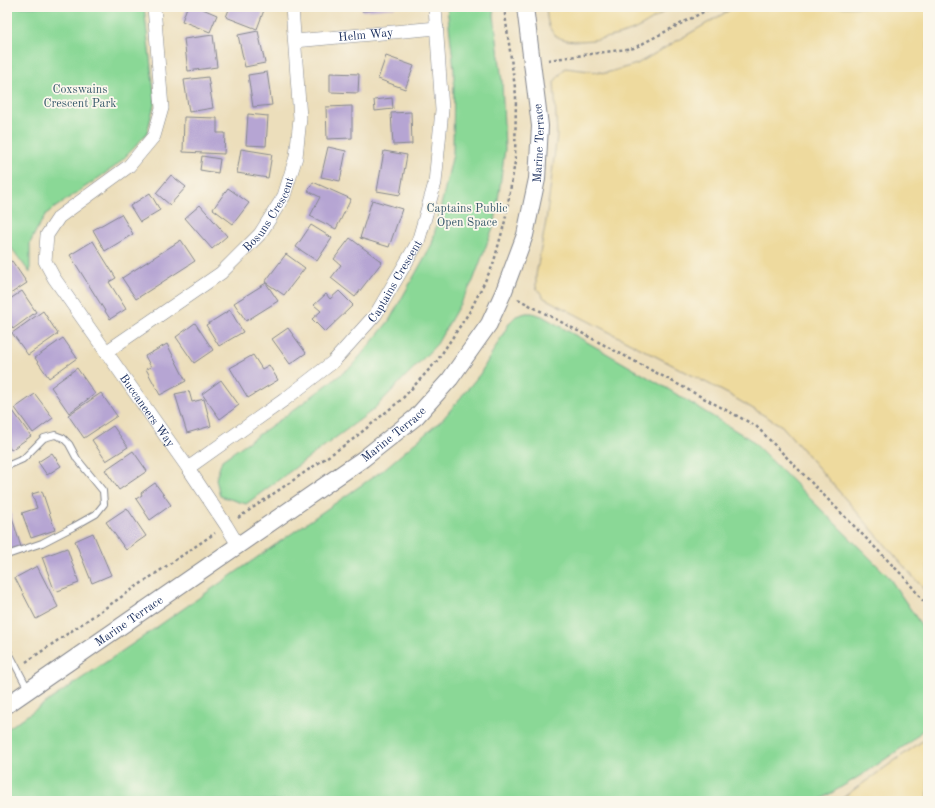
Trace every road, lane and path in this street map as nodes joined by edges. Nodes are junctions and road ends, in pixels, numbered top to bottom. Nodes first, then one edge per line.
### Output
1 (154, 7) edge
2 (292, 7) edge
3 (435, 7) edge
4 (504, 7) edge
5 (525, 7) edge
6 (713, 7) edge
7 (437, 28) junction
8 (295, 41) junction
9 (533, 62) junction
10 (504, 291) junction
11 (106, 352) junction
12 (7, 466) edge
13 (188, 468) junction
14 (242, 515) dead end
15 (210, 538) dead end
16 (238, 545) junction
17 (7, 555) edge
18 (928, 607) edge
19 (7, 649) edge
20 (28, 661) dead end
21 (29, 690) junction
22 (7, 706) edge

1 - 11 street, Buccaneers Way
2 - 8 street, Bosuns Crescent
3 - 7 street, Captains Crescent
4 - 14 path
5 - 9 street, Marine Terrace
6 - 9 path
7 - 8 street, Helm Way
7 - 13 street, Captains Crescent
8 - 11 street, Bosuns Crescent
9 - 10 street, Marine Terrace
10 - 16 street, Marine Terrace
10 - 18 path
11 - 13 street, Buccaneers Way
12 - 17 lane
13 - 16 street, Buccaneers Way
15 - 20 path
16 - 21 street, Marine Terrace
19 - 21 lane
21 - 22 street, Marine Terrace

